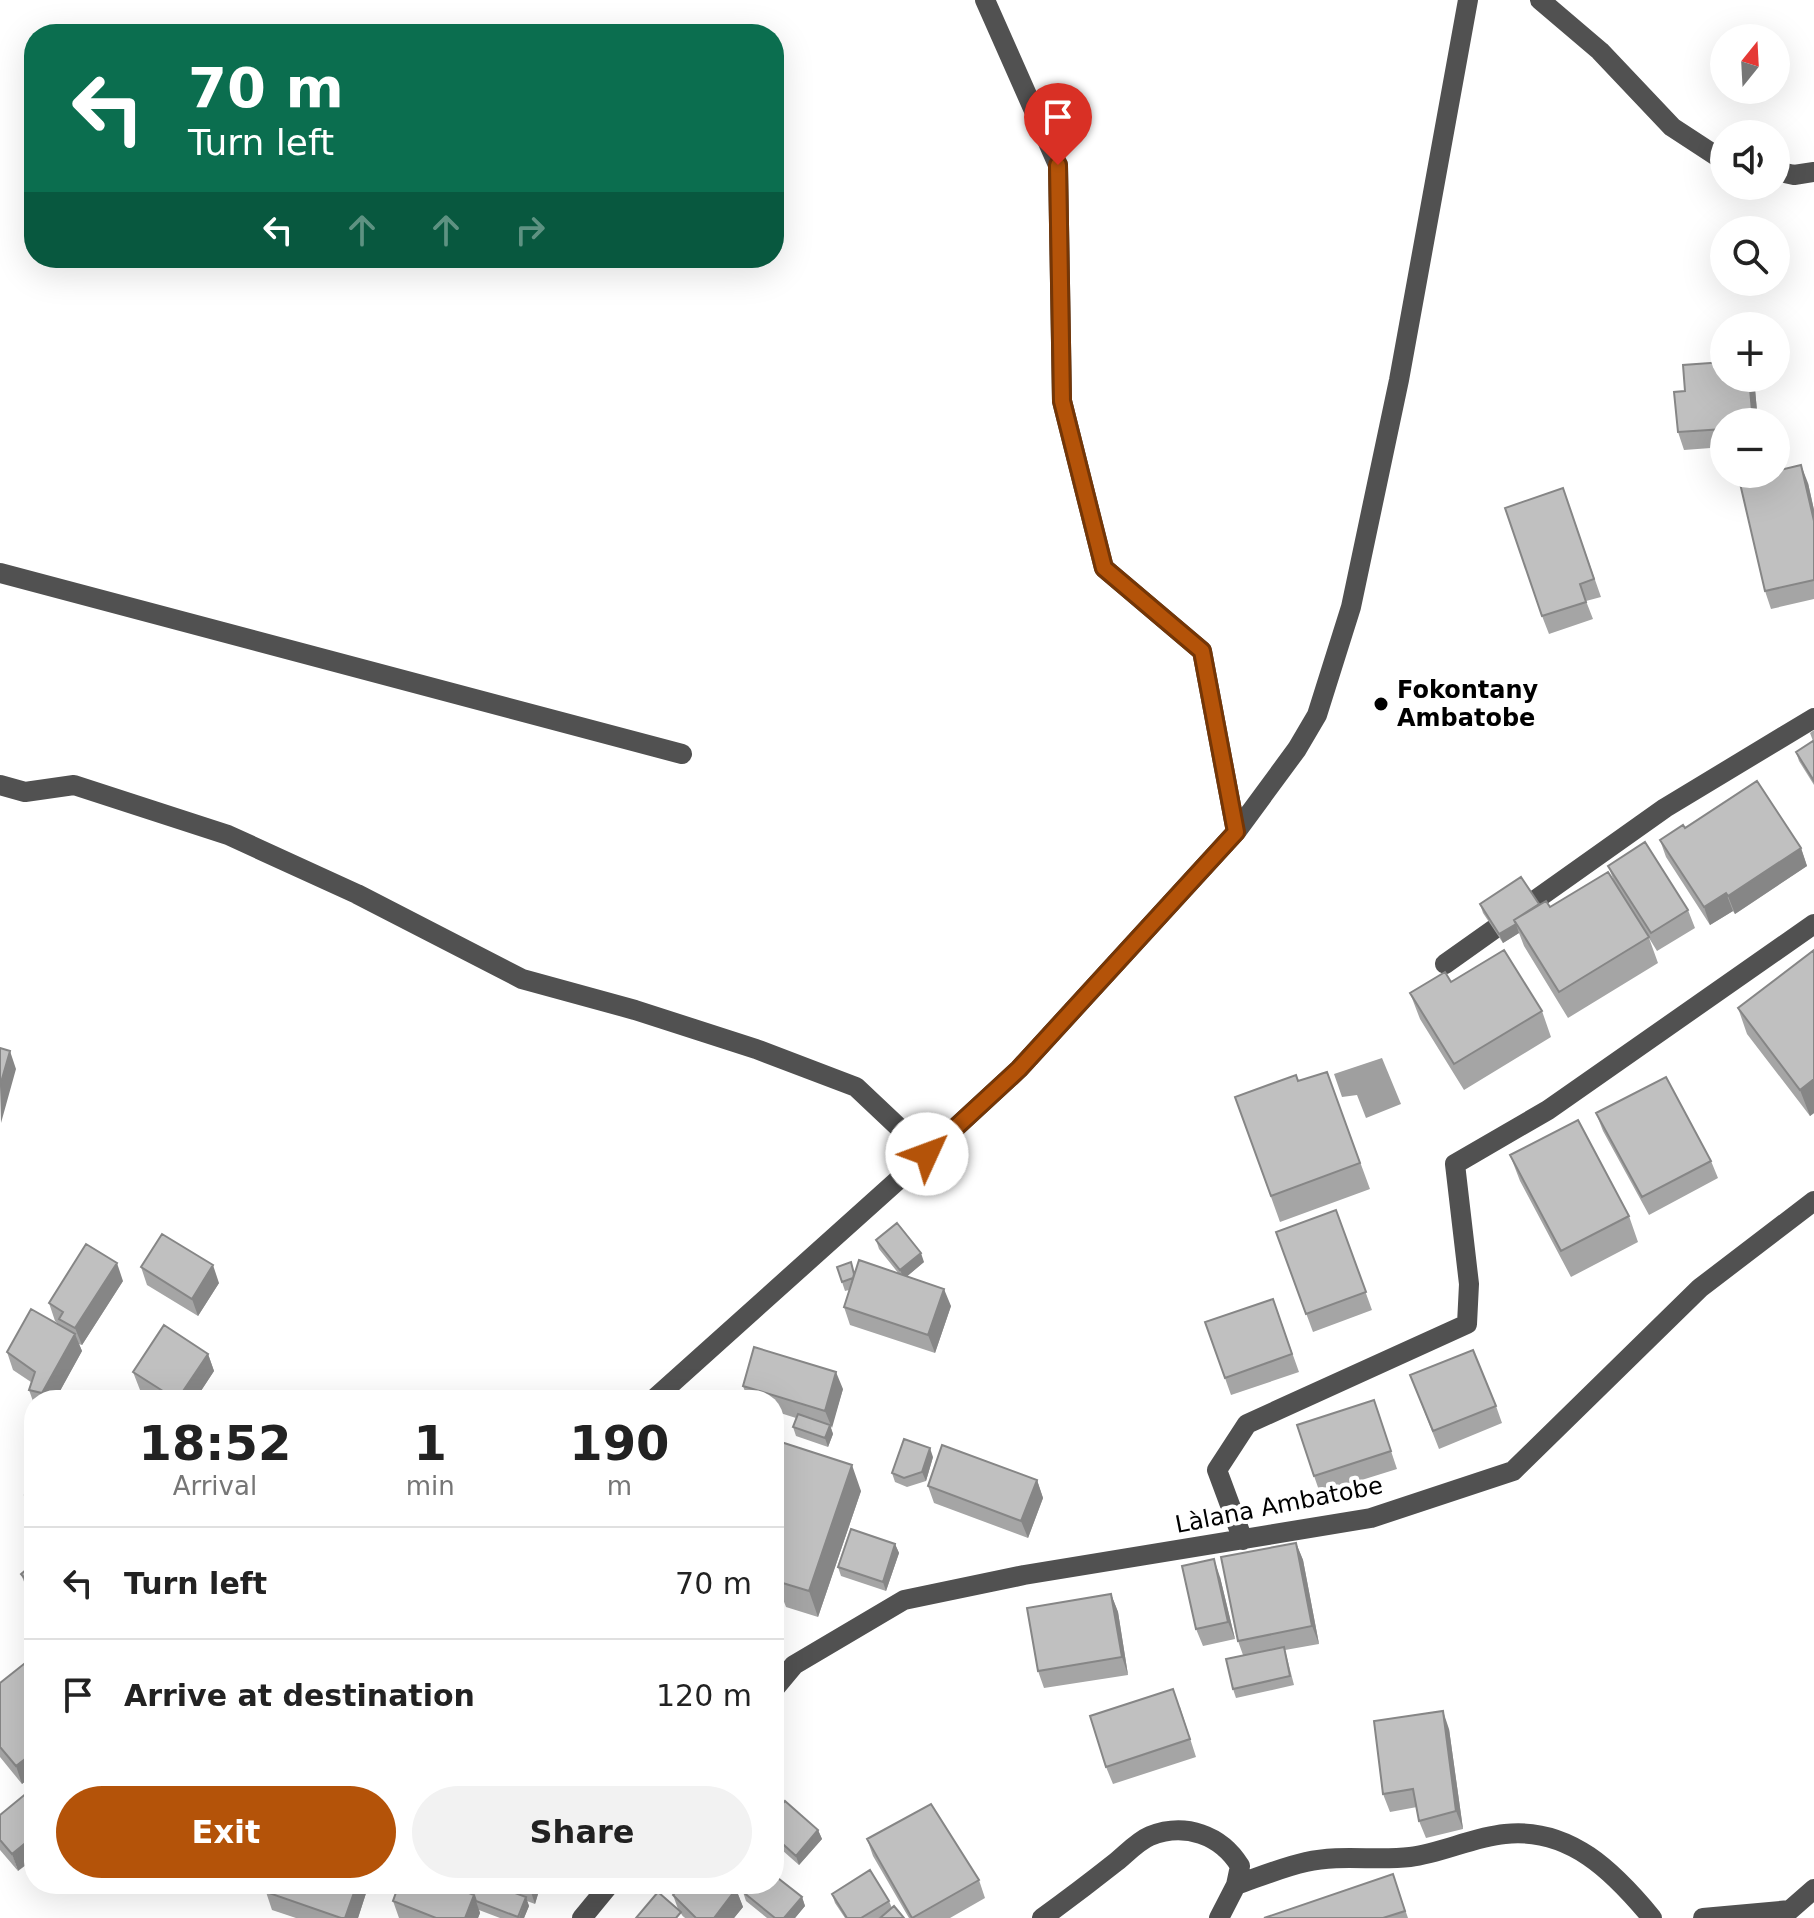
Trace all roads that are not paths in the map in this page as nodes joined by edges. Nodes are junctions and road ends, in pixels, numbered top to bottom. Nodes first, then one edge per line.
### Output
1 (985, 0) edge
2 (1468, 0) edge
3 (1540, 0) edge
4 (1710, 152) edge
5 (1814, 172) edge
6 (1790, 174) edge
7 (0, 573) edge
8 (1814, 718) edge
9 (682, 754) dead end
10 (0, 785) edge
11 (1236, 832) junction
12 (1814, 924) edge
13 (1445, 964) dead end
14 (927, 1154) junction
15 (1814, 1201) edge
16 (664, 1390) edge
17 (1243, 1540) junction
18 (784, 1677) edge
19 (1236, 1885) junction
20 (1814, 1889) edge
21 (602, 1894) edge
22 (582, 1918) edge
23 (1042, 1918) edge
24 (1219, 1918) edge
25 (1652, 1918) edge
26 (1703, 1918) edge

1 - 11 street
2 - 11 street
3 - 4 street
5 - 6 street
7 - 9 street
8 - 13 street
10 - 14 street
11 - 14 street
12 - 17 street
14 - 16 street
15 - 17 street, Làlana Ambatobe
17 - 18 street, Làlana Ambatobe
19 - 23 street
19 - 24 street
19 - 25 street
20 - 26 street
21 - 22 street

